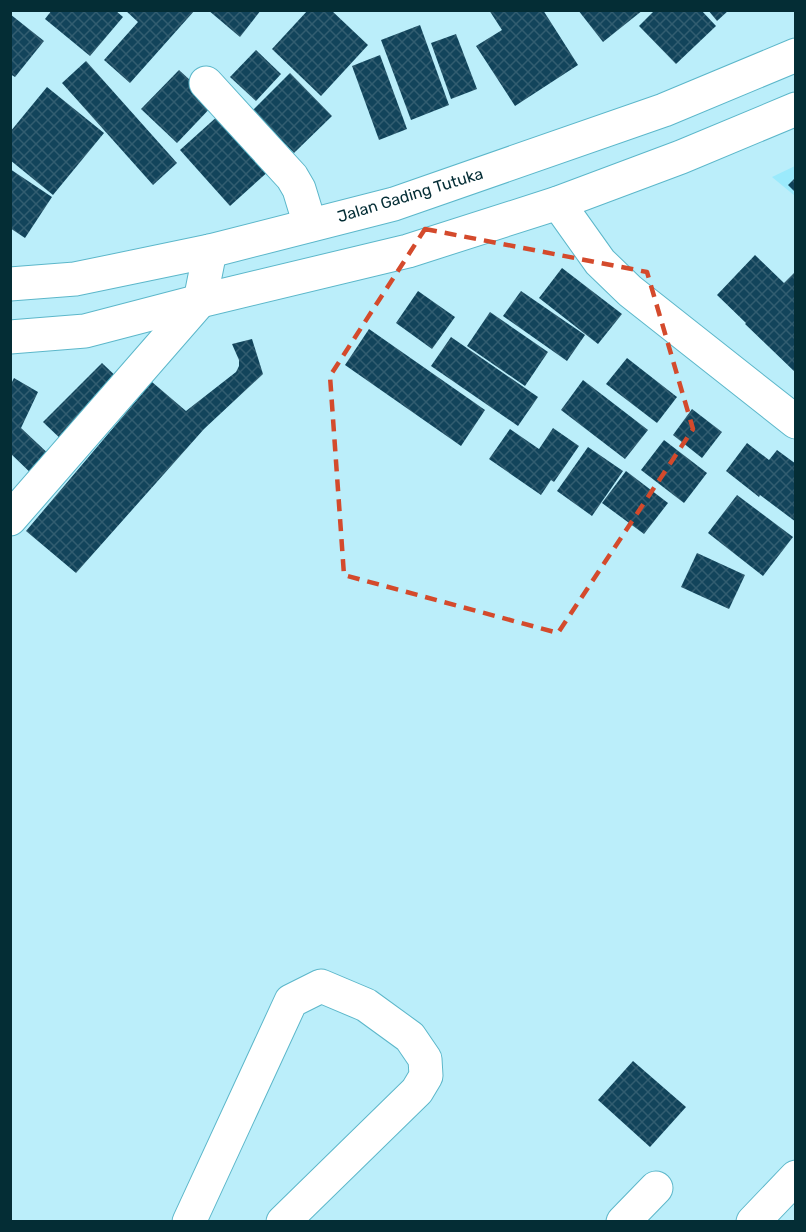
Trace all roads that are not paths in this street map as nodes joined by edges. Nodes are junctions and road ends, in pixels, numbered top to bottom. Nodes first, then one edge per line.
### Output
1 (795, 55) edge
2 (206, 83) dead end
3 (795, 109) edge
4 (558, 203) junction
5 (310, 225) junction
6 (210, 251) junction
7 (10, 284) edge
8 (200, 301) junction
9 (10, 337) edge
10 (795, 422) edge
11 (10, 519) edge
12 (795, 1177) edge
13 (656, 1188) dead end
14 (189, 1221) edge
15 (283, 1221) edge
16 (623, 1221) edge
17 (753, 1221) edge

1 - 5 main road, Jalan Gading Tutuka
2 - 5 main road
3 - 4 main road
4 - 8 main road
4 - 10 main road
5 - 6 main road, Jalan Gading Tutuka
6 - 7 main road, Jalan Gading Tutuka
6 - 8 main road
8 - 9 main road
8 - 11 main road
12 - 17 main road
13 - 16 main road
14 - 15 main road

